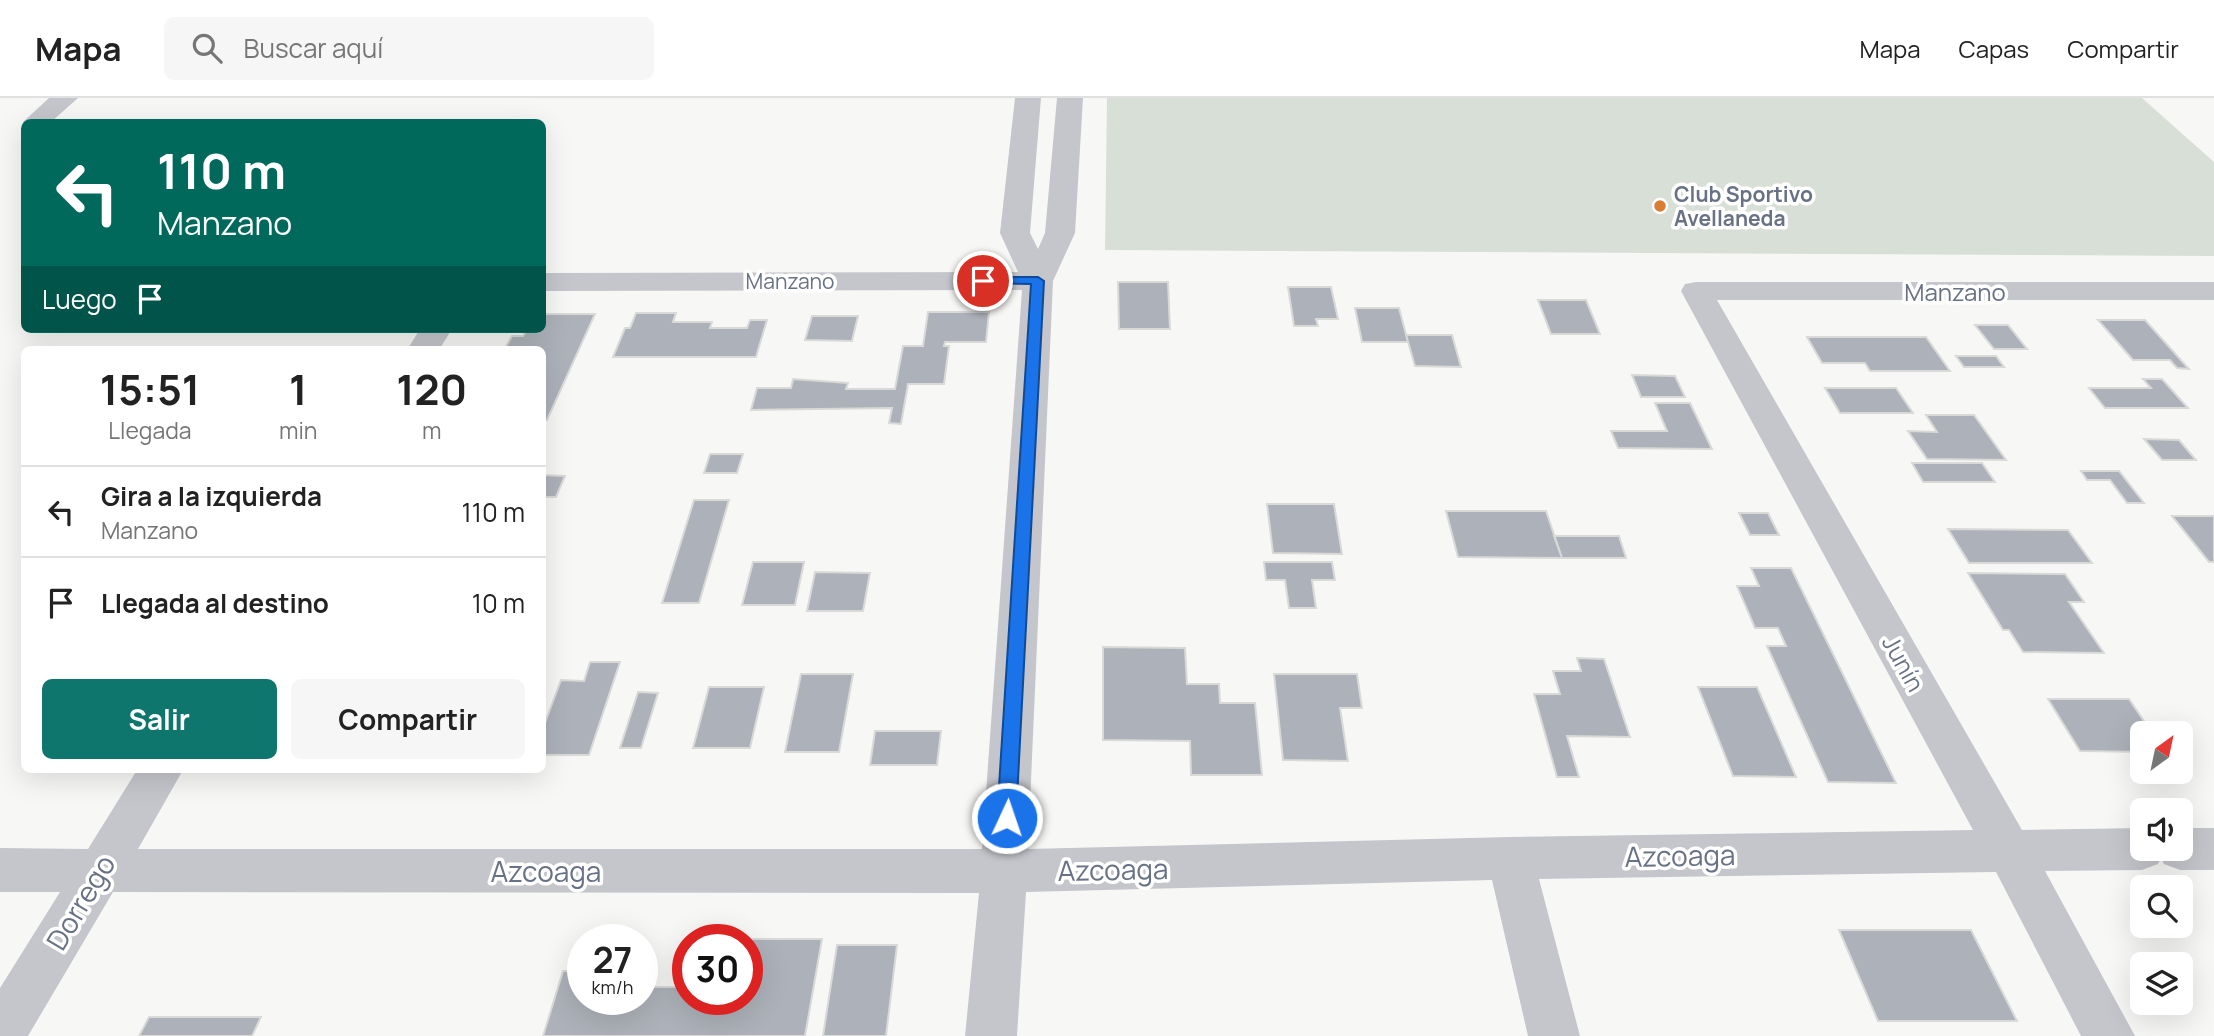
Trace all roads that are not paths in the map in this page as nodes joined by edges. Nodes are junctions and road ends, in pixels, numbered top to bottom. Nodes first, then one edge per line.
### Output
1 (65, 98) edge
2 (1028, 99) edge
3 (1070, 99) edge
4 (40, 119) edge
5 (1038, 281) junction
6 (546, 282) edge
7 (1696, 291) joint
8 (2214, 291) edge
9 (160, 773) edge
10 (2008, 849) junction
11 (2130, 849) edge
12 (2193, 849) edge
13 (2214, 849) edge
14 (1510, 859) junction
15 (0, 870) edge
16 (99, 870) junction
17 (1004, 872) junction
18 (0, 1035) edge
19 (991, 1036) edge
20 (1554, 1036) edge
21 (2109, 1036) edge

1 - 4 street
2 - 3 street
2 - 5 street
3 - 5 street
5 - 6 street, Manzano
5 - 17 street
7 - 8 street, Manzano
7 - 10 street, Junín
9 - 16 street, Dorrego
10 - 11 street, Azcoaga
10 - 14 street, Azcoaga
10 - 21 street, Junín
12 - 13 street
14 - 17 street, Azcoaga
14 - 20 street
15 - 16 street, Azcoaga
16 - 17 street, Azcoaga
16 - 18 street, Dorrego
17 - 19 street

